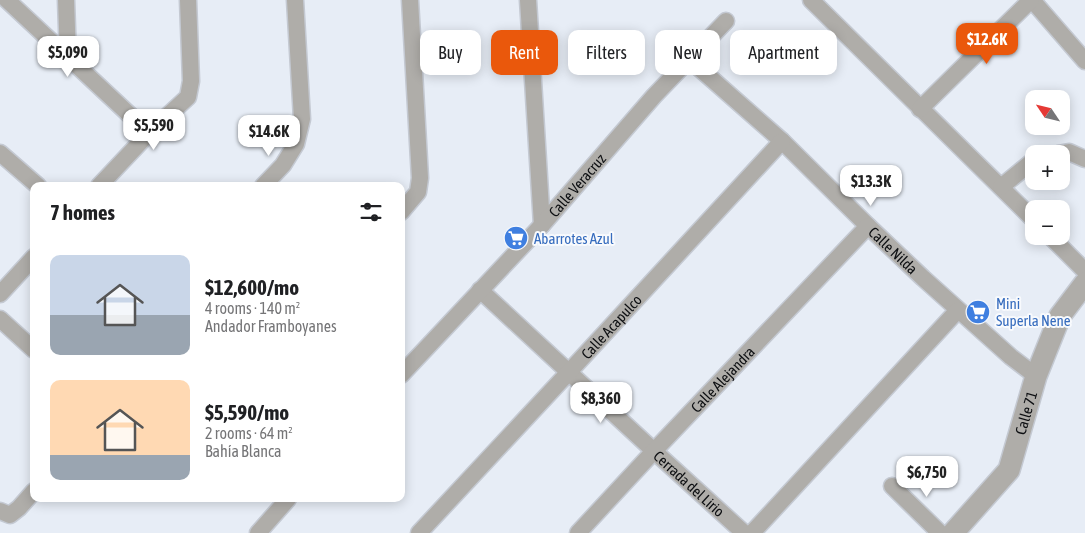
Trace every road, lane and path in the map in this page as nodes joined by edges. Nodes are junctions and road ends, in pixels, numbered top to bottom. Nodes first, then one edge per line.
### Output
1 (6, 0) edge
2 (66, 0) edge
3 (188, 0) edge
4 (295, 0) edge
5 (410, 0) edge
6 (528, 0) edge
7 (811, 0) edge
8 (1032, 0) edge
9 (726, 21) dead end
10 (717, 30) edge
11 (68, 57) junction
12 (1085, 61) edge
13 (674, 75) edge
14 (707, 75) edge
15 (920, 109) junction
16 (149, 134) junction
17 (782, 141) junction
18 (1070, 152) edge
19 (0, 153) edge
20 (1085, 160) edge
21 (1025, 167) edge
22 (33, 182) edge
23 (103, 182) edge
24 (266, 182) edge
25 (1001, 187) junction
26 (405, 207) edge
27 (1025, 211) edge
28 (542, 225) junction
29 (868, 226) junction
30 (1059, 245) edge
31 (30, 261) edge
32 (1085, 271) edge
33 (1085, 283) edge
34 (480, 290) junction
35 (0, 294) edge
36 (958, 310) junction
37 (0, 319) edge
38 (30, 346) edge
39 (405, 371) edge
40 (569, 372) junction
41 (1036, 376) junction
42 (654, 451) junction
43 (892, 486) dead end
44 (30, 496) edge
45 (285, 502) edge
46 (0, 511) edge
47 (258, 533) edge
48 (419, 533) edge
49 (578, 533) edge
50 (744, 533) edge
51 (752, 533) edge
52 (940, 533) edge
53 (953, 533) edge

1 - 11 street
2 - 11 street
3 - 16 street
4 - 24 street
5 - 26 street
6 - 28 street
7 - 15 street
8 - 12 street
8 - 15 street
9 - 10 street, Calle Veracruz
11 - 16 street
13 - 28 street, Calle Veracruz
14 - 17 street, Calle Nilda
15 - 25 street
16 - 23 street
17 - 29 street, Calle Nilda
17 - 40 street, Calle Acapulco
18 - 20 street
19 - 22 street
21 - 25 street
25 - 27 street
28 - 34 street, Calle Veracruz
29 - 36 street, Calle Nilda
29 - 42 street, Calle Alejandra
30 - 32 street
31 - 35 street
33 - 41 street, Calle 71
34 - 39 street, Calle Veracruz
34 - 40 street, Cerrada del Lirio
36 - 41 street, Calle Nilda
36 - 51 street
37 - 38 street
40 - 42 street, Cerrada del Lirio
40 - 48 street, Calle Acapulco
41 - 53 street, Calle 71
42 - 49 street, Calle Alejandra
42 - 50 street, Cerrada del Lirio
43 - 52 street
44 - 46 street
45 - 47 street

